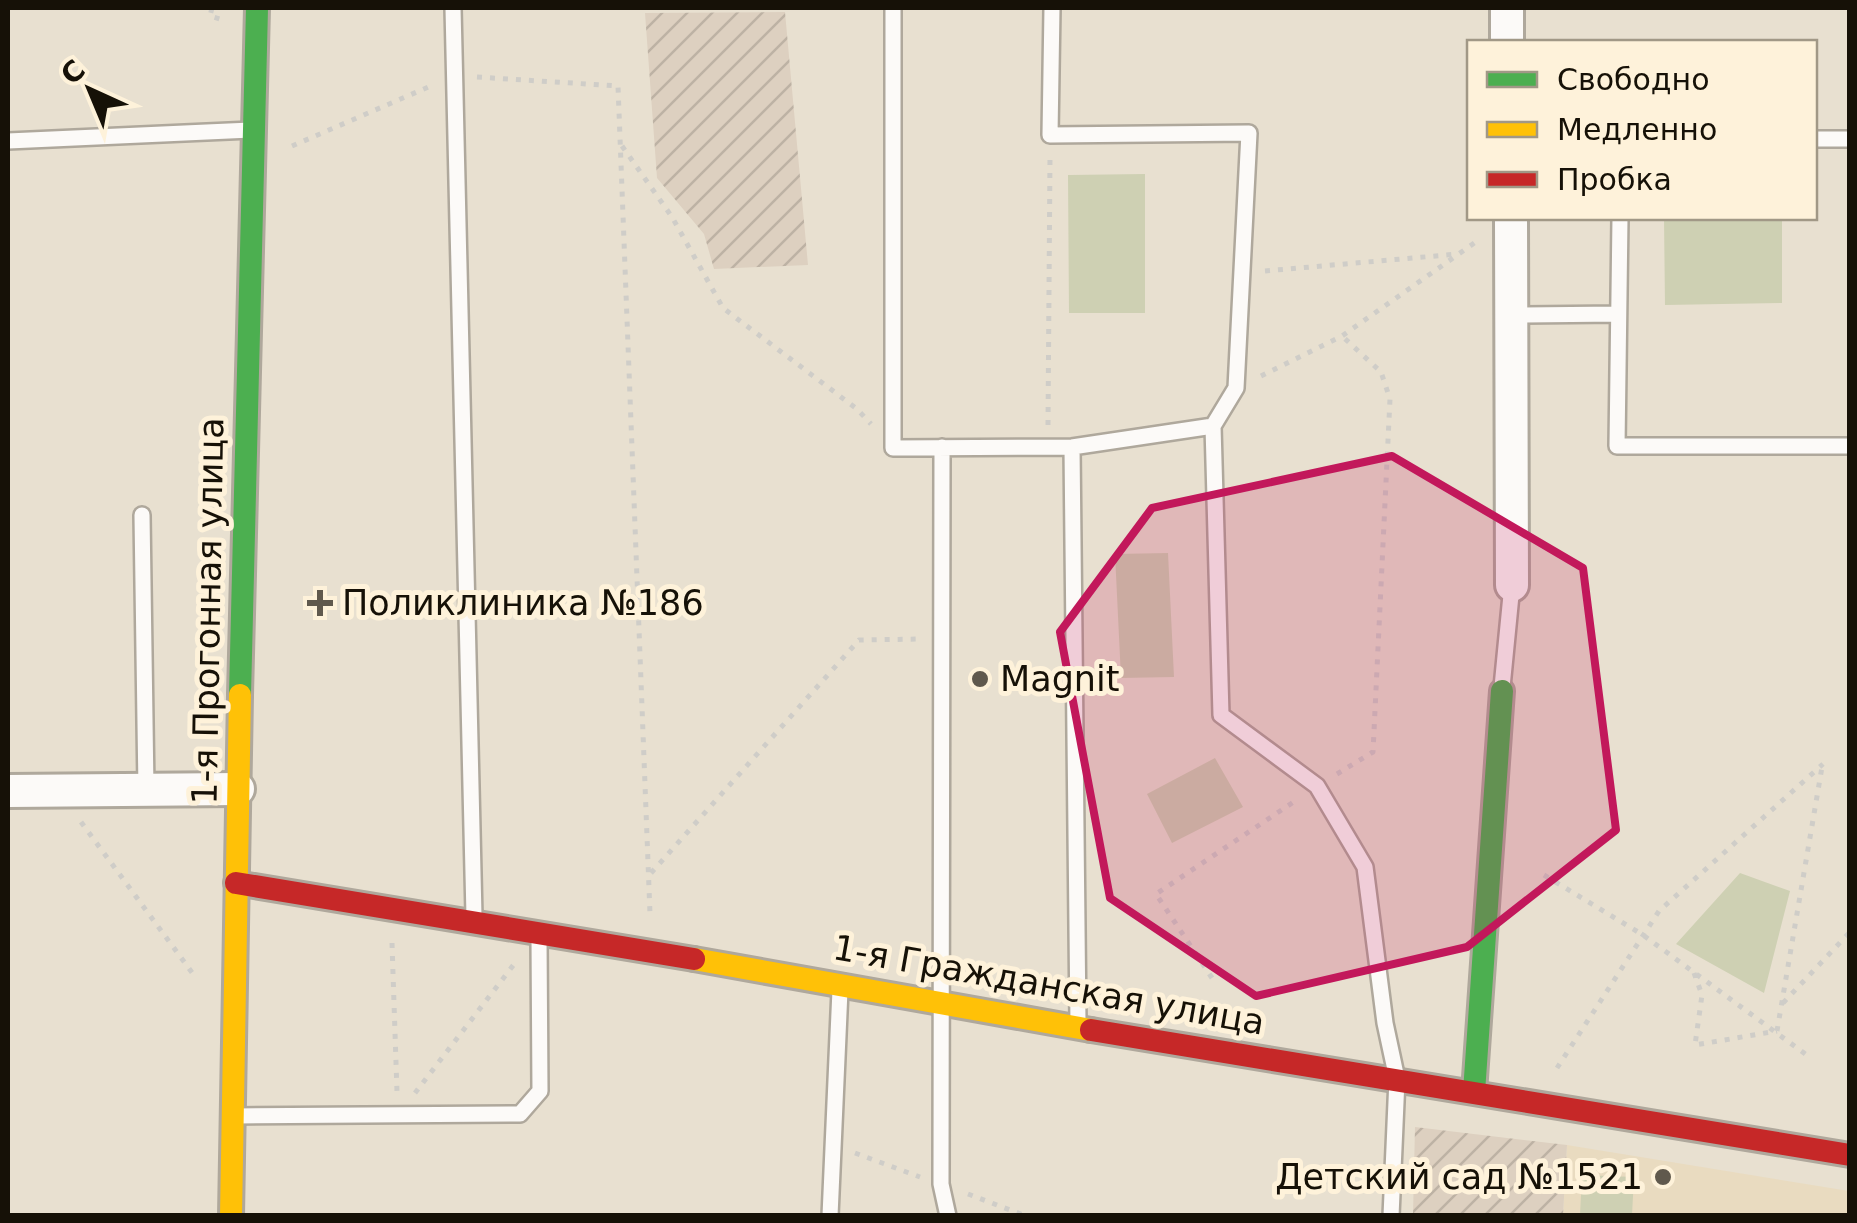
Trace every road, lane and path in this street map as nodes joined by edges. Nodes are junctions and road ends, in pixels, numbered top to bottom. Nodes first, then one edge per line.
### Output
1 (257, 8) edge
2 (453, 8) edge
3 (893, 8) edge
4 (1052, 8) edge
5 (1506, 8) edge
6 (1507, 40) edge
7 (454, 76) junction
8 (255, 130) junction
9 (1050, 135) junction
10 (1817, 139) edge
11 (1850, 139) edge
12 (8, 141) edge
13 (620, 143) junction
14 (282, 150) dead end
15 (1508, 220) edge
16 (1511, 220) edge
17 (1620, 220) edge
18 (1459, 254) junction
19 (1242, 273) junction
20 (1618, 314) junction
21 (1512, 315) junction
22 (1342, 336) junction
23 (1236, 388) junction
24 (1214, 426) junction
25 (1850, 446) edge
26 (942, 447) junction
27 (894, 448) junction
28 (1048, 448) junction
29 (1072, 448) junction
30 (142, 515) dead end
31 (1512, 585) joint
32 (942, 638) junction
33 (1502, 691) joint
34 (1317, 786) junction
35 (238, 789) junction
36 (146, 790) junction
37 (8, 791) edge
38 (77, 816) dead end
39 (649, 875) junction
40 (1544, 875) dead end
41 (236, 883) junction
42 (391, 908) junction
43 (474, 920) junction
44 (539, 932) junction
45 (1850, 932) edge
46 (1643, 935) junction
47 (652, 952) junction
48 (1694, 972) junction
49 (1212, 978) dead end
50 (201, 985) dead end
51 (840, 985) junction
52 (942, 1002) junction
53 (1781, 1006) junction
54 (1078, 1026) junction
55 (1777, 1031) junction
56 (1808, 1056) dead end
57 (1397, 1078) junction
58 (1550, 1079) dead end
59 (1474, 1092) junction
60 (398, 1115) junction
61 (232, 1116) junction
62 (1850, 1155) edge
63 (231, 1216) edge
64 (830, 1216) edge
65 (948, 1216) edge
66 (1391, 1216) edge

1 - 8 street, 1-я Прогонная улица
2 - 7 lane
3 - 27 lane
4 - 9 lane
5 - 6 street
7 - 13 path
7 - 14 path
7 - 43 lane
8 - 12 lane
8 - 35 street, 1-я Прогонная улица
9 - 19 lane
9 - 28 path
10 - 11 lane
13 - 27 path
13 - 39 path
15 - 18 path
16 - 21 street
17 - 20 lane
18 - 19 path
18 - 22 path
19 - 23 lane
20 - 21 lane
20 - 25 lane
21 - 31 street
22 - 23 path
22 - 34 path
23 - 24 lane
24 - 29 lane
24 - 34 lane
26 - 27 lane
26 - 28 lane
26 - 32 lane
28 - 29 lane
29 - 54 lane
30 - 36 lane
31 - 33 lane
32 - 39 path
32 - 52 lane
33 - 59 street
34 - 49 path
34 - 57 lane
35 - 36 street
35 - 41 street, 1-я Прогонная улица
36 - 37 street
38 - 50 path
39 - 47 path
40 - 46 path
41 - 42 street, 1-я Гражданская улица
41 - 61 street, 1-я Прогонная улица
42 - 43 street, 1-я Гражданская улица
42 - 60 path
43 - 44 street, 1-я Гражданская улица
44 - 47 street, 1-я Гражданская улица
44 - 60 path
44 - 60 lane
45 - 53 path
46 - 48 path
46 - 53 path
46 - 58 path
47 - 51 street, 1-я Гражданская улица
48 - 55 path
48 - 55 path
51 - 52 street, 1-я Гражданская улица
51 - 64 lane
52 - 54 street, 1-я Гражданская улица
52 - 65 lane
53 - 55 path
54 - 57 street, 1-я Гражданская улица
55 - 56 path
57 - 59 street, 1-я Гражданская улица
57 - 66 lane
59 - 62 street, 1-я Гражданская улица
60 - 61 lane
61 - 63 street, 1-я Прогонная улица

